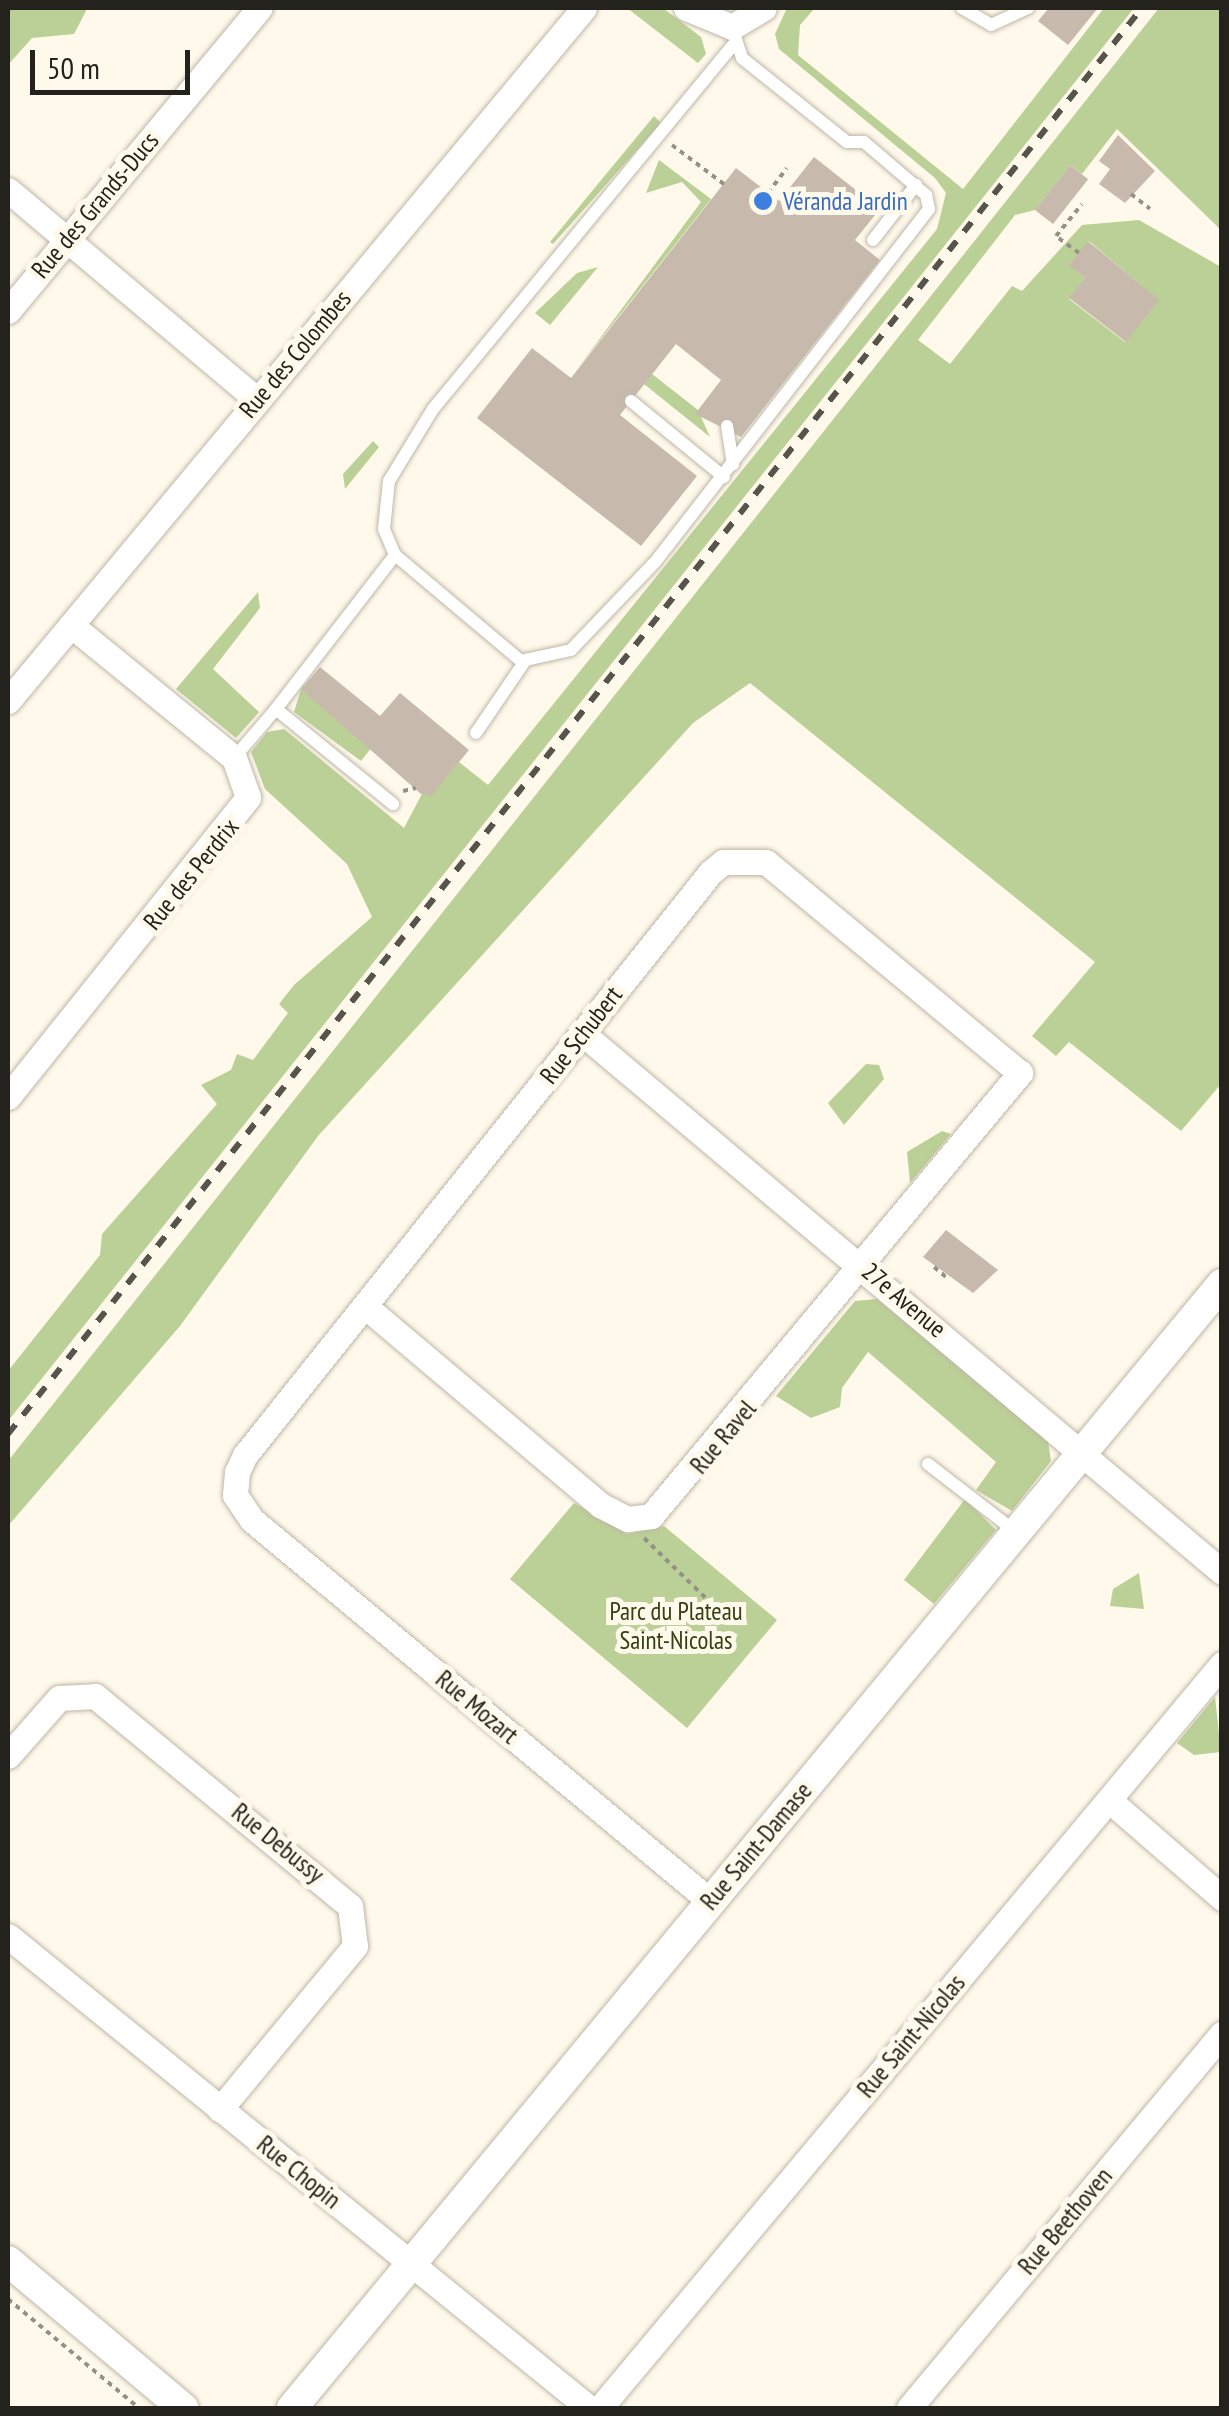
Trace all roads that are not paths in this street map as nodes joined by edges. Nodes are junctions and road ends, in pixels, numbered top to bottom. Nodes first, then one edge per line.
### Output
1 (260, 8) edge
2 (584, 8) edge
3 (686, 8) edge
4 (764, 8) edge
5 (962, 8) edge
6 (1028, 8) edge
7 (732, 36) junction
8 (916, 185) junction
9 (8, 190) edge
10 (68, 239) junction
11 (873, 240) dead end
12 (8, 311) edge
13 (257, 400) junction
14 (630, 402) dead end
15 (727, 426) dead end
16 (733, 465) junction
17 (724, 476) junction
18 (394, 555) junction
19 (71, 625) junction
20 (525, 662) junction
21 (8, 701) edge
22 (276, 709) junction
23 (476, 733) dead end
24 (234, 758) junction
25 (393, 804) dead end
26 (582, 1033) junction
27 (1020, 1073) joint
28 (8, 1097) edge
29 (864, 1267) junction
30 (1222, 1284) edge
31 (366, 1307) junction
32 (1082, 1452) junction
33 (928, 1464) dead end
34 (245, 1512) joint
35 (1016, 1532) junction
36 (1222, 1572) edge
37 (1222, 1664) edge
38 (8, 1756) edge
39 (1108, 1800) junction
40 (1222, 1898) edge
41 (710, 1901) junction
42 (8, 1936) edge
43 (1222, 2034) edge
44 (220, 2109) junction
45 (8, 2261) edge
46 (411, 2261) junction
47 (183, 2408) edge
48 (292, 2408) edge
49 (590, 2408) edge
50 (600, 2408) edge
51 (910, 2408) edge

1 - 10 street, Rue des Grands-Ducs
2 - 13 street, Rue des Colombes
3 - 7 street
4 - 7 street
5 - 6 lane
7 - 8 lane
7 - 18 lane
8 - 11 lane
8 - 16 lane
9 - 10 street
10 - 12 street, Rue des Grands-Ducs
10 - 13 street
13 - 19 street, Rue des Colombes
14 - 17 lane
15 - 16 lane
16 - 17 lane
17 - 20 lane
18 - 20 lane
18 - 22 lane
19 - 21 street, Rue des Colombes
19 - 24 street
20 - 23 lane
22 - 24 lane
22 - 25 lane
24 - 28 street, Rue des Perdrix
26 - 27 street, Rue Schubert
26 - 29 street, 27e Avenue
26 - 31 street, Rue Schubert
27 - 29 street, Rue Ravel
29 - 31 street, Rue Ravel
29 - 32 street, 27e Avenue
30 - 32 street, Rue Saint-Damase
31 - 34 street, Rue Schubert
32 - 35 street, Rue Saint-Damase
32 - 36 street, 27e Avenue
33 - 35 lane
34 - 41 street, Rue Mozart
35 - 41 street, Rue Saint-Damase
37 - 39 street, Rue Saint-Nicolas
38 - 44 street, Rue Debussy
39 - 40 street
39 - 50 street, Rue Saint-Nicolas
41 - 46 street, Rue Saint-Damase
42 - 44 street, Rue Chopin
43 - 51 street, Rue Beethoven
44 - 46 street, Rue Chopin
45 - 47 street
46 - 48 street, Rue Saint-Damase
46 - 49 street, Rue Chopin

